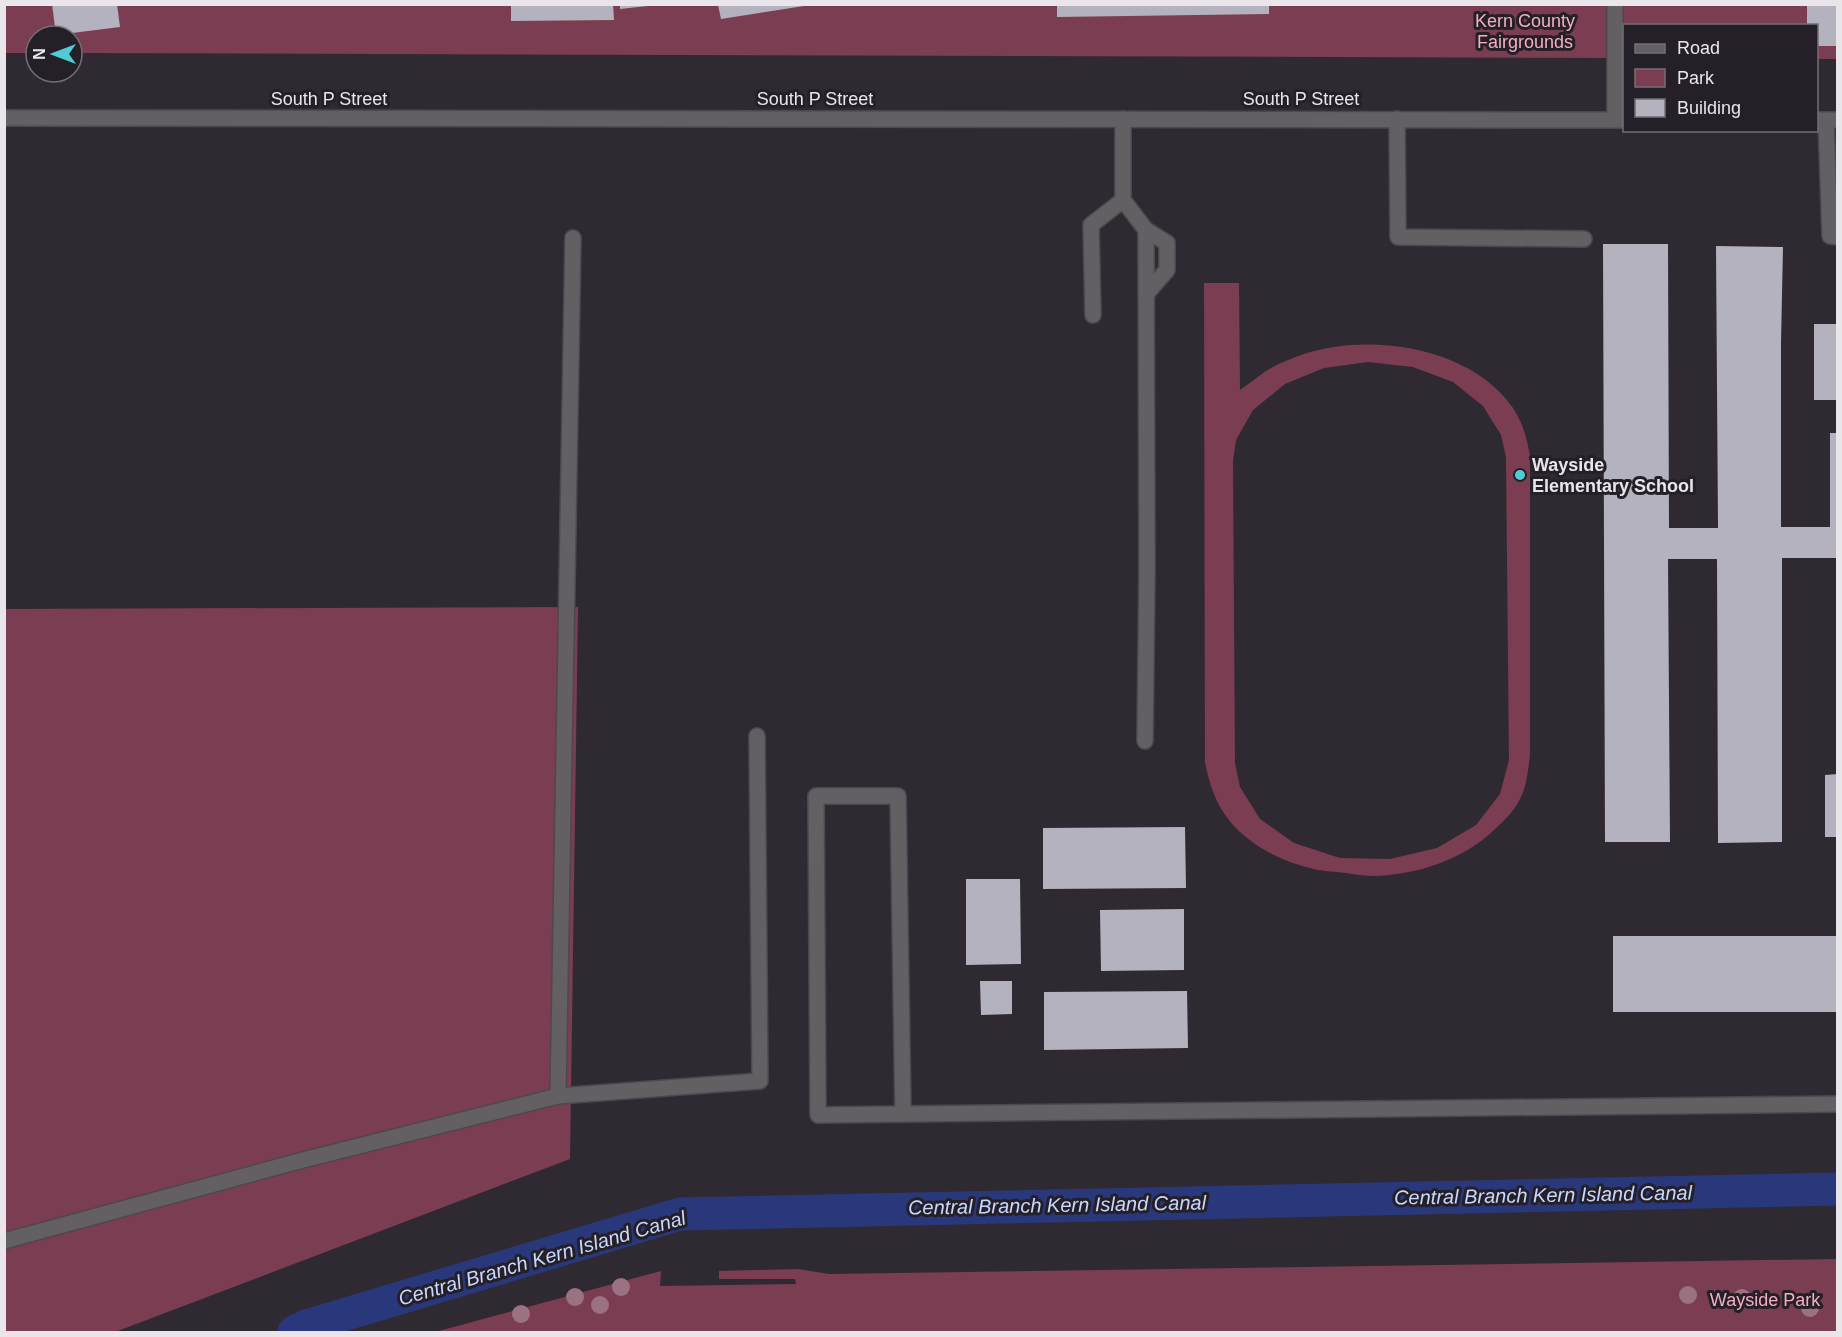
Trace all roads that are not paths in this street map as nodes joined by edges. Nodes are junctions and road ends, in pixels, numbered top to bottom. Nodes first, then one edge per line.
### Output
1 (1615, 4) edge
2 (4, 118) edge
3 (1123, 119) junction
4 (1397, 119) junction
5 (1620, 120) edge
6 (1827, 120) edge
7 (1123, 200) junction
8 (1838, 237) edge
9 (573, 238) dead end
10 (1584, 238) dead end
11 (1093, 315) dead end
12 (757, 736) dead end
13 (1145, 741) dead end
14 (558, 1096) junction
15 (1838, 1104) edge
16 (903, 1113) junction
17 (4, 1241) edge

1 - 5 street
2 - 3 street, South P Street
3 - 4 street, South P Street
3 - 7 street
4 - 5 street, South P Street
4 - 10 street
6 - 8 street
7 - 11 street
7 - 13 street
9 - 14 street
12 - 14 street
14 - 17 street
15 - 16 street
16 - 16 street

